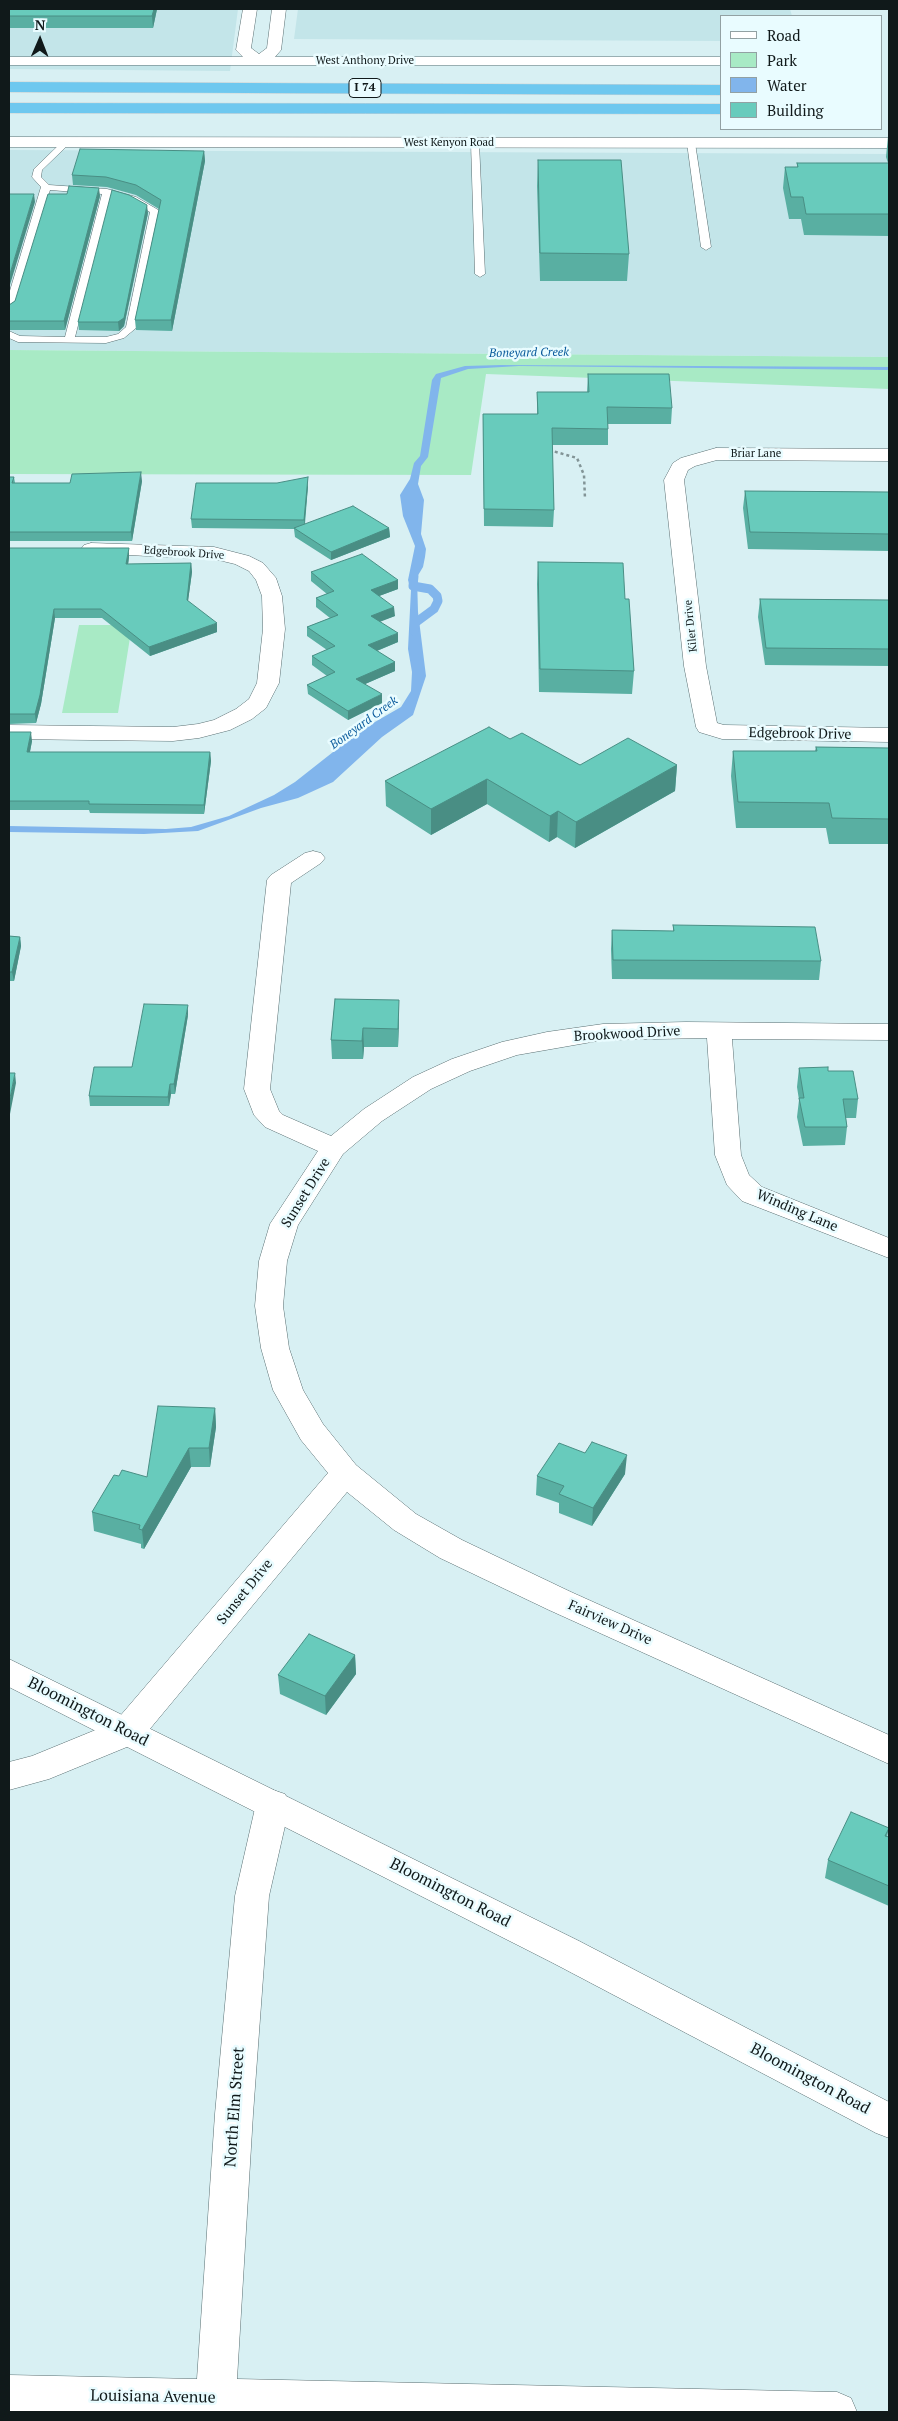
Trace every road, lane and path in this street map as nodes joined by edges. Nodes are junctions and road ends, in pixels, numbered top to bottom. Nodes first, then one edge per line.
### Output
1 (250, 9) edge
2 (279, 9) edge
3 (9, 61) edge
4 (260, 61) junction
5 (720, 62) edge
6 (9, 87) edge
7 (720, 90) edge
8 (9, 108) edge
9 (720, 109) edge
10 (9, 142) edge
11 (67, 142) junction
12 (475, 143) junction
13 (690, 143) junction
14 (889, 143) edge
15 (46, 187) junction
16 (107, 192) junction
17 (706, 247) dead end
18 (480, 274) dead end
19 (9, 309) edge
20 (9, 334) edge
21 (70, 341) junction
22 (548, 450) edge
23 (889, 455) edge
24 (585, 499) dead end
25 (679, 520) joint
26 (67, 549) edge
27 (710, 729) joint
28 (9, 732) edge
29 (889, 735) edge
30 (313, 858) dead end
31 (718, 1030) junction
32 (889, 1032) edge
33 (334, 1148) junction
34 (889, 1248) edge
35 (345, 1473) junction
36 (9, 1672) edge
37 (127, 1732) junction
38 (889, 1750) edge
39 (9, 1776) edge
40 (274, 1804) junction
41 (889, 2121) edge
42 (9, 2395) edge
43 (215, 2405) edge
44 (837, 2412) edge

1 - 4 street
2 - 4 street
3 - 4 street, West Anthony Drive
4 - 5 street, West Anthony Drive
6 - 7 highway, I 74
8 - 9 highway, I 74
10 - 11 street, West Kenyon Road
11 - 12 street, West Kenyon Road
11 - 15 lane
12 - 13 street, West Kenyon Road
12 - 18 lane
13 - 14 street, West Kenyon Road
13 - 17 lane
15 - 16 lane
15 - 19 lane
16 - 21 lane
16 - 21 lane
20 - 21 lane
22 - 24 path
23 - 25 street, Briar Lane
25 - 27 street, Kiler Drive
26 - 28 street, Edgebrook Drive
27 - 29 street, Edgebrook Drive
30 - 33 street, Sunset Drive
31 - 32 street, Brookwood Drive
31 - 33 street, Brookwood Drive
31 - 34 street, Winding Lane
33 - 35 street, Sunset Drive
35 - 37 street, Sunset Drive
35 - 38 street, Fairview Drive
36 - 37 street, Bloomington Road
37 - 39 street
37 - 40 street, Bloomington Road
40 - 41 street, Bloomington Road
40 - 43 street, North Elm Street
42 - 43 street, Louisiana Avenue
43 - 44 street, Louisiana Avenue

